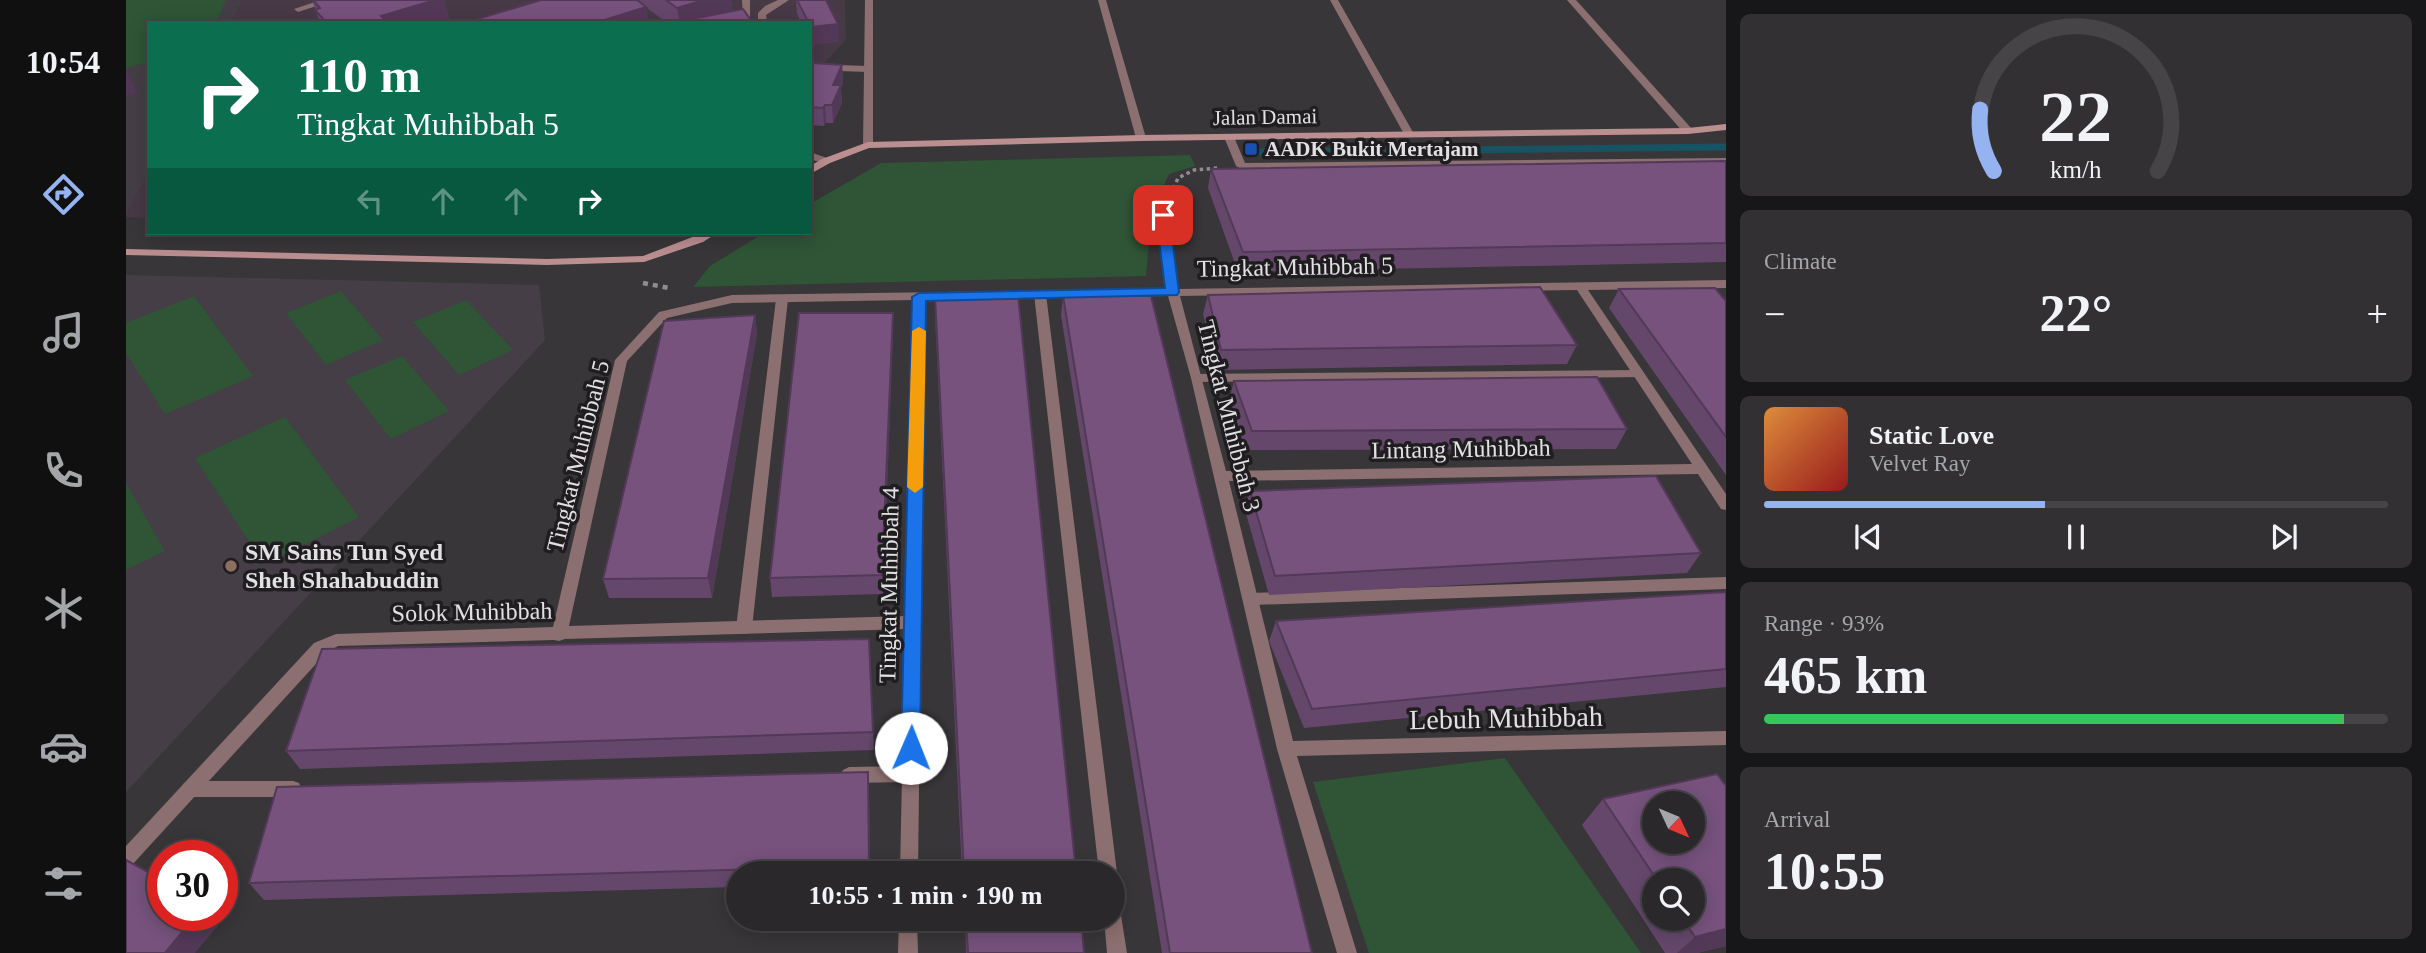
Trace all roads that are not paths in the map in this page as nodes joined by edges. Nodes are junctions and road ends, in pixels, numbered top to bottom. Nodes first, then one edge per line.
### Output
1 (331, 0) edge
2 (746, 0) edge
3 (785, 0) edge
4 (869, 0) edge
5 (1102, 0) edge
6 (1334, 0) edge
7 (1572, 0) edge
8 (297, 5) edge
9 (747, 19) junction
10 (762, 19) edge
11 (742, 21) edge
12 (812, 67) edge
13 (867, 69) junction
14 (1726, 127) edge
15 (1688, 131) junction
16 (1409, 134) junction
17 (1726, 135) edge
18 (1229, 137) junction
19 (1141, 138) junction
20 (868, 145) junction
21 (812, 156) edge
22 (826, 161) junction
23 (1726, 161) edge
24 (812, 170) edge
25 (1163, 215) road end
26 (708, 235) edge
27 (126, 252) edge
28 (1726, 284) edge
29 (1700, 285) junction
30 (1580, 286) junction
31 (1173, 292) junction
32 (1040, 295) junction
33 (919, 297) junction
34 (782, 299) junction
35 (1713, 301) edge
36 (1638, 374) junction
37 (1198, 378) junction
38 (1702, 469) junction
39 (1220, 476) junction
40 (1726, 505) edge
41 (1726, 583) edge
42 (1252, 599) junction
43 (913, 622) junction
44 (744, 628) junction
45 (559, 635) junction
46 (1726, 738) edge
47 (1286, 749) junction
48 (910, 774) junction
49 (827, 776) edge
50 (314, 788) edge
51 (190, 789) junction
52 (126, 859) edge
53 (909, 861) edge
54 (1107, 861) edge
55 (908, 931) edge
56 (1115, 931) edge
57 (908, 953) edge
58 (1117, 953) edge
59 (1347, 953) edge

1 - 8 street
2 - 9 street
3 - 10 street
4 - 13 street
5 - 19 street
6 - 16 street
7 - 15 street
9 - 10 street
9 - 11 street
12 - 13 street
13 - 20 street
14 - 15 main road, Jalan Damai
15 - 16 main road, Jalan Damai
15 - 17 main road
16 - 18 main road, Jalan Damai
18 - 19 main road, Jalan Damai
18 - 23 street
19 - 20 main road, Jalan Damai
20 - 22 main road, Jalan Damai
21 - 22 street
22 - 24 main road, Jalan Damai
25 - 31 street, Tingkat Muhibbah 3
26 - 27 main road
28 - 29 street, Tingkat Muhibbah 5
29 - 30 street, Tingkat Muhibbah 5
29 - 35 street
30 - 31 street, Tingkat Muhibbah 5
30 - 36 street
31 - 32 street, Tingkat Muhibbah 5
31 - 37 street, Tingkat Muhibbah 3
32 - 33 street, Tingkat Muhibbah 5
32 - 54 street
33 - 34 street, Tingkat Muhibbah 5
33 - 43 street, Tingkat Muhibbah 4
34 - 44 street
34 - 45 street, Tingkat Muhibbah 5
36 - 37 street
36 - 38 street
37 - 39 street, Tingkat Muhibbah 3
38 - 39 street, Lintang Muhibbah
38 - 40 street
39 - 42 street, Tingkat Muhibbah 3
41 - 42 street
42 - 47 street, Tingkat Muhibbah 3
43 - 44 street, Solok Muhibbah
43 - 48 street, Tingkat Muhibbah 4
44 - 45 street, Solok Muhibbah
45 - 51 street, Solok Muhibbah
46 - 47 street, Lebuh Muhibbah
47 - 59 street, Tingkat Muhibbah 3
48 - 49 street
48 - 53 street, Tingkat Muhibbah 4
50 - 51 street
51 - 52 street, Solok Muhibbah
55 - 57 street
56 - 58 street

